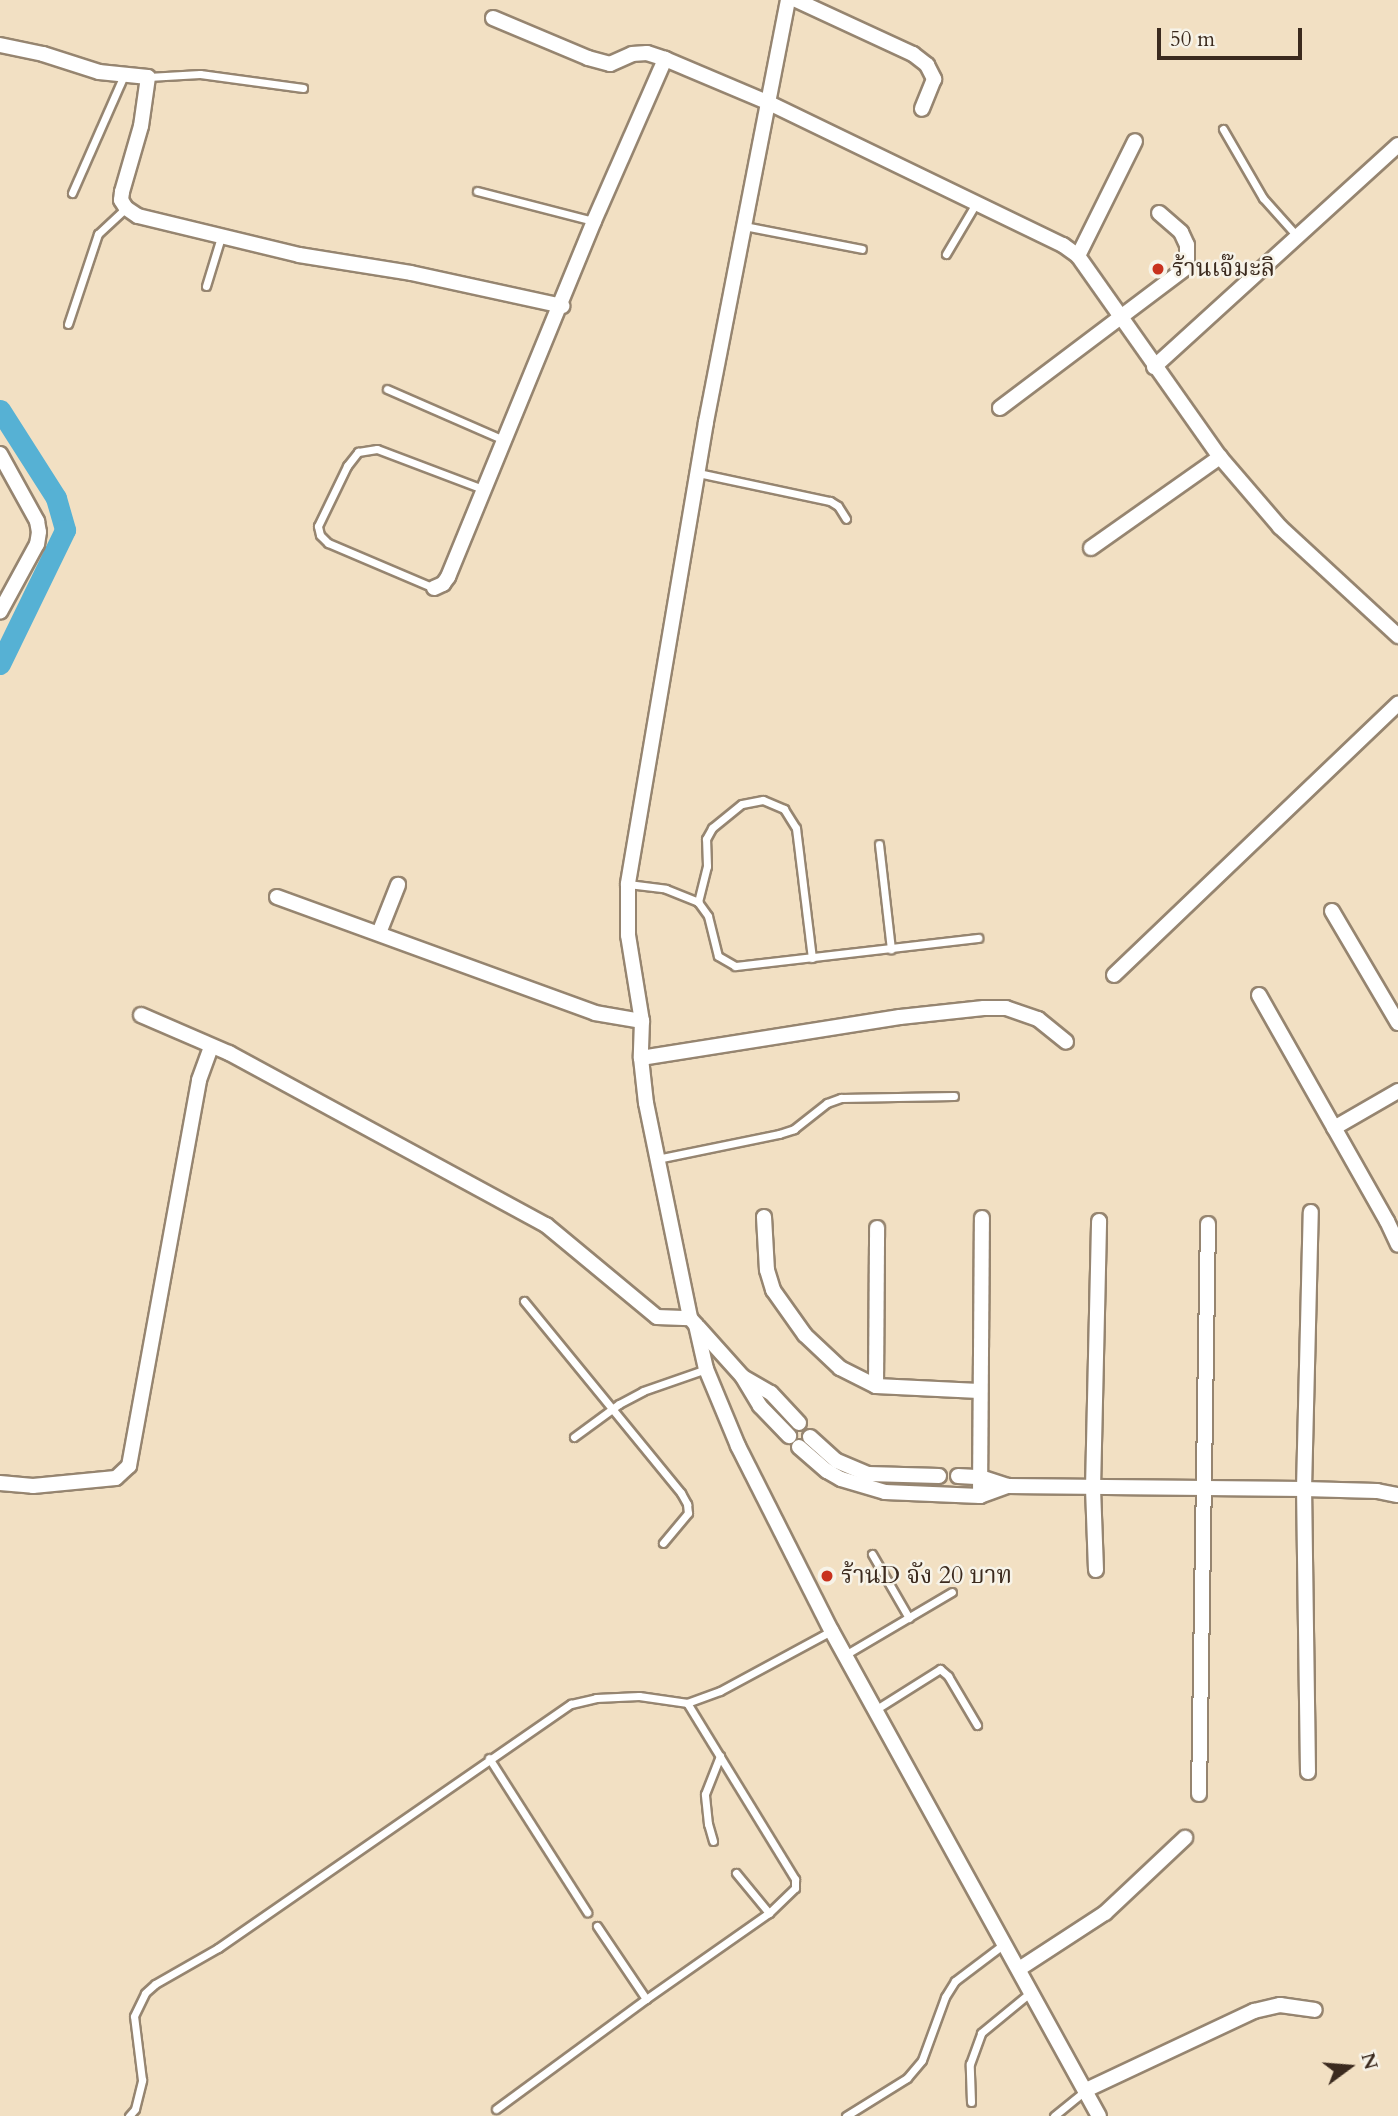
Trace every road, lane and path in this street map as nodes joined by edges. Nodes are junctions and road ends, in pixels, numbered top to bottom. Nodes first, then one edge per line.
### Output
1 (788, 0) edge
2 (796, 0) edge
3 (493, 18) dead end
4 (0, 45) edge
5 (665, 60) junction
6 (124, 75) junction
7 (149, 77) junction
8 (303, 88) dead end
9 (767, 102) junction
10 (922, 109) dead end
11 (1223, 129) dead end
12 (1135, 141) dead end
13 (1398, 145) edge
14 (477, 191) dead end
15 (72, 193) dead end
16 (975, 205) junction
17 (126, 208) junction
18 (1159, 213) dead end
19 (594, 221) junction
20 (744, 226) junction
21 (221, 237) junction
22 (1297, 237) junction
23 (862, 249) dead end
24 (946, 254) dead end
25 (1078, 256) junction
26 (206, 286) dead end
27 (562, 306) junction
28 (1122, 318) junction
29 (68, 324) dead end
30 (1154, 367) junction
31 (387, 389) dead end
32 (1000, 408) dead end
33 (504, 440) junction
34 (0, 454) edge
35 (1220, 457) junction
36 (698, 472) junction
37 (484, 490) junction
38 (846, 519) dead end
39 (1091, 548) dead end
40 (434, 588) joint
41 (0, 612) edge
42 (1398, 636) edge
43 (1398, 704) edge
44 (880, 844) dead end
45 (628, 884) junction
46 (398, 885) dead end
47 (277, 897) dead end
48 (698, 902) junction
49 (1332, 911) dead end
50 (379, 933) junction
51 (978, 938) dead end
52 (891, 948) junction
53 (812, 958) junction
54 (1114, 975) dead end
55 (1259, 995) dead end
56 (141, 1015) dead end
57 (642, 1021) junction
58 (1398, 1023) edge
59 (1066, 1042) dead end
60 (211, 1047) junction
61 (640, 1058) junction
62 (1398, 1091) edge
63 (954, 1096) dead end
64 (1334, 1128) junction
65 (656, 1159) junction
66 (1311, 1212) dead end
67 (764, 1217) dead end
68 (982, 1218) dead end
69 (1099, 1221) dead end
70 (1208, 1224) dead end
71 (877, 1228) dead end
72 (1398, 1245) edge
73 (524, 1301) dead end
74 (693, 1322) junction
75 (706, 1369) junction
76 (742, 1376) junction
77 (876, 1386) junction
78 (979, 1391) junction
79 (613, 1408) junction
80 (799, 1423) dead end
81 (574, 1437) dead end
82 (810, 1437) dead end
83 (939, 1476) dead end
84 (958, 1476) dead end
85 (980, 1477) junction
86 (868, 1481) junction
87 (0, 1483) edge
88 (1008, 1486) junction
89 (1093, 1489) junction
90 (1204, 1489) junction
91 (1304, 1489) junction
92 (1398, 1495) edge
93 (980, 1496) junction
94 (663, 1543) dead end
95 (872, 1554) dead end
96 (1096, 1570) dead end
97 (952, 1592) dead end
98 (909, 1618) junction
99 (831, 1630) junction
100 (845, 1655) junction
101 (687, 1703) junction
102 (875, 1710) junction
103 (977, 1725) dead end
104 (720, 1756) junction
105 (489, 1758) junction
106 (1308, 1772) dead end
107 (1199, 1794) dead end
108 (1185, 1839) dead end
109 (713, 1840) dead end
110 (736, 1873) dead end
111 (587, 1912) dead end
112 (769, 1913) junction
113 (597, 1926) dead end
114 (1005, 1943) junction
115 (1019, 1969) junction
116 (1031, 1992) junction
117 (646, 1999) junction
118 (1315, 2010) dead end
119 (1086, 2090) junction
120 (971, 2102) dead end
121 (496, 2109) dead end
122 (129, 2116) edge
123 (846, 2116) edge
124 (1054, 2116) edge
125 (1099, 2116) edge

1 - 9 street
2 - 10 street
3 - 5 street
4 - 6 street
5 - 9 street
5 - 19 street
6 - 7 street
6 - 15 lane
7 - 8 lane
7 - 17 street
9 - 16 street
9 - 20 street
11 - 22 lane
12 - 25 street
13 - 22 street
14 - 19 lane
16 - 24 lane
16 - 25 street
17 - 21 street
17 - 29 lane
18 - 28 street
19 - 27 street
20 - 23 lane
20 - 36 street
21 - 26 lane
21 - 27 street
22 - 30 street
25 - 28 street
27 - 33 street
28 - 30 street
28 - 32 street
30 - 35 street
31 - 33 lane
33 - 37 street
34 - 41 street
35 - 39 street
35 - 42 street
36 - 38 lane
36 - 45 street
37 - 40 street
37 - 40 lane
43 - 54 street
44 - 52 lane
45 - 48 lane
45 - 57 street
46 - 50 street
47 - 50 street
48 - 53 lane
48 - 53 lane
49 - 58 street
50 - 57 street
51 - 52 lane
52 - 53 lane
55 - 64 street
56 - 60 street
57 - 61 street
59 - 61 street
60 - 74 street
60 - 87 street
61 - 65 street
62 - 64 street
63 - 65 lane
64 - 72 street
65 - 74 street
66 - 91 street
67 - 77 street
68 - 78 street
69 - 89 street
70 - 90 street
71 - 77 street
73 - 79 lane
74 - 75 street
74 - 76 street
75 - 79 lane
75 - 99 street
76 - 80 street
76 - 86 street
77 - 78 street
78 - 85 street
79 - 81 lane
79 - 94 lane
82 - 86 street
83 - 86 street
84 - 85 street
85 - 88 street
85 - 93 street
86 - 93 street
88 - 89 street
88 - 93 street
89 - 90 street
89 - 96 street
90 - 91 street
90 - 107 street
91 - 92 street
91 - 106 street
95 - 98 lane
97 - 98 lane
98 - 100 lane
99 - 100 street
99 - 101 lane
100 - 102 street
101 - 104 lane
101 - 105 lane
102 - 103 lane
102 - 114 street
104 - 109 lane
104 - 112 lane
105 - 111 lane
105 - 122 lane
108 - 115 street
110 - 112 lane
112 - 117 lane
113 - 117 lane
114 - 115 street
114 - 123 lane
115 - 116 street
116 - 119 street
116 - 120 lane
117 - 121 lane
118 - 119 street
119 - 124 lane
119 - 125 street

